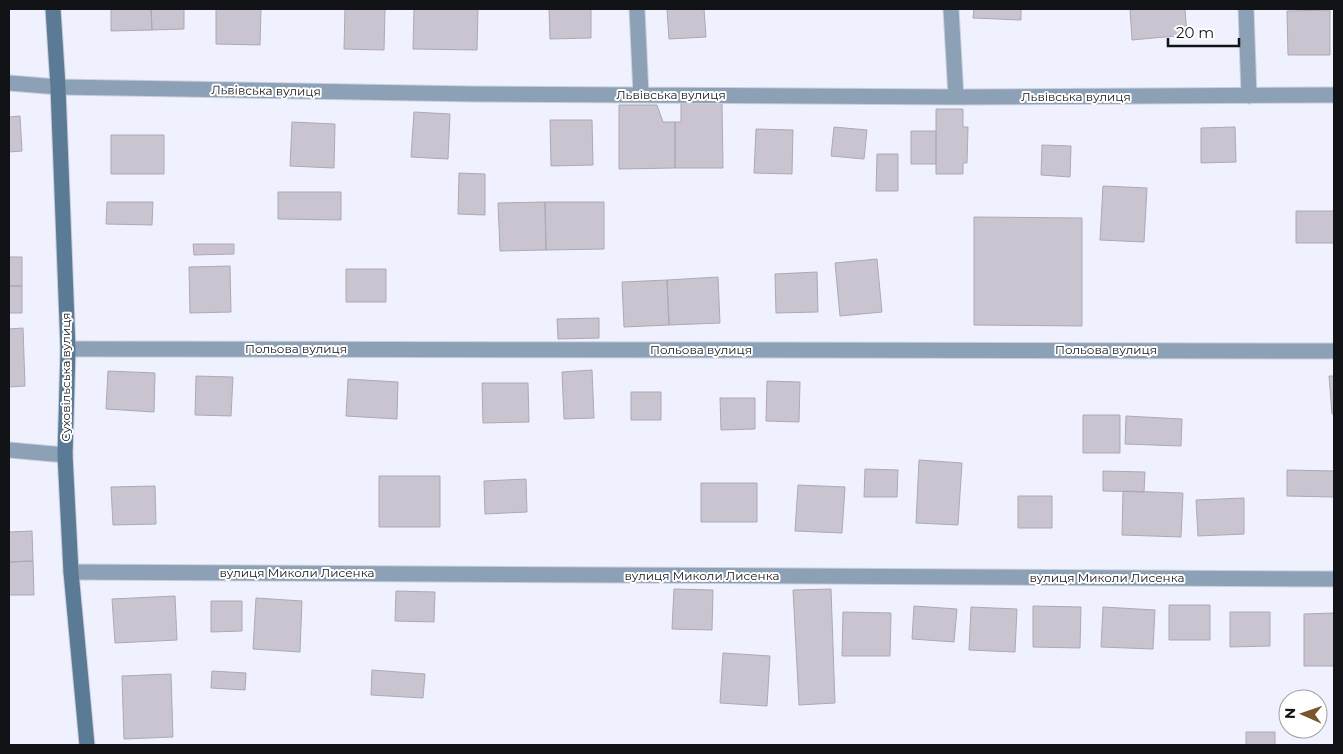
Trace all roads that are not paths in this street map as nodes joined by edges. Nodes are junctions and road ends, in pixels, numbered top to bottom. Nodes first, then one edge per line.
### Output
1 (53, 9) edge
2 (637, 9) edge
3 (951, 9) edge
4 (1246, 9) edge
5 (9, 83) edge
6 (58, 87) junction
7 (640, 95) junction
8 (1334, 95) edge
9 (1248, 96) junction
10 (956, 97) junction
11 (68, 349) junction
12 (1334, 351) edge
13 (9, 450) edge
14 (65, 455) junction
15 (70, 572) junction
16 (1334, 579) edge
17 (87, 745) edge

1 - 6 street, Суховільська вулиця
2 - 7 street
3 - 10 street
4 - 9 street
5 - 6 street, Львівська вулиця
6 - 7 street, Львівська вулиця
6 - 11 street, Суховільська вулиця
7 - 10 street, Львівська вулиця
8 - 9 street, Львівська вулиця
9 - 10 street, Львівська вулиця
11 - 12 street, Польова вулиця
11 - 14 street, Суховільська вулиця
13 - 14 street
14 - 15 street, Суховільська вулиця
15 - 16 street, вулиця Миколи Лисенка
15 - 17 street, Суховільська вулиця

